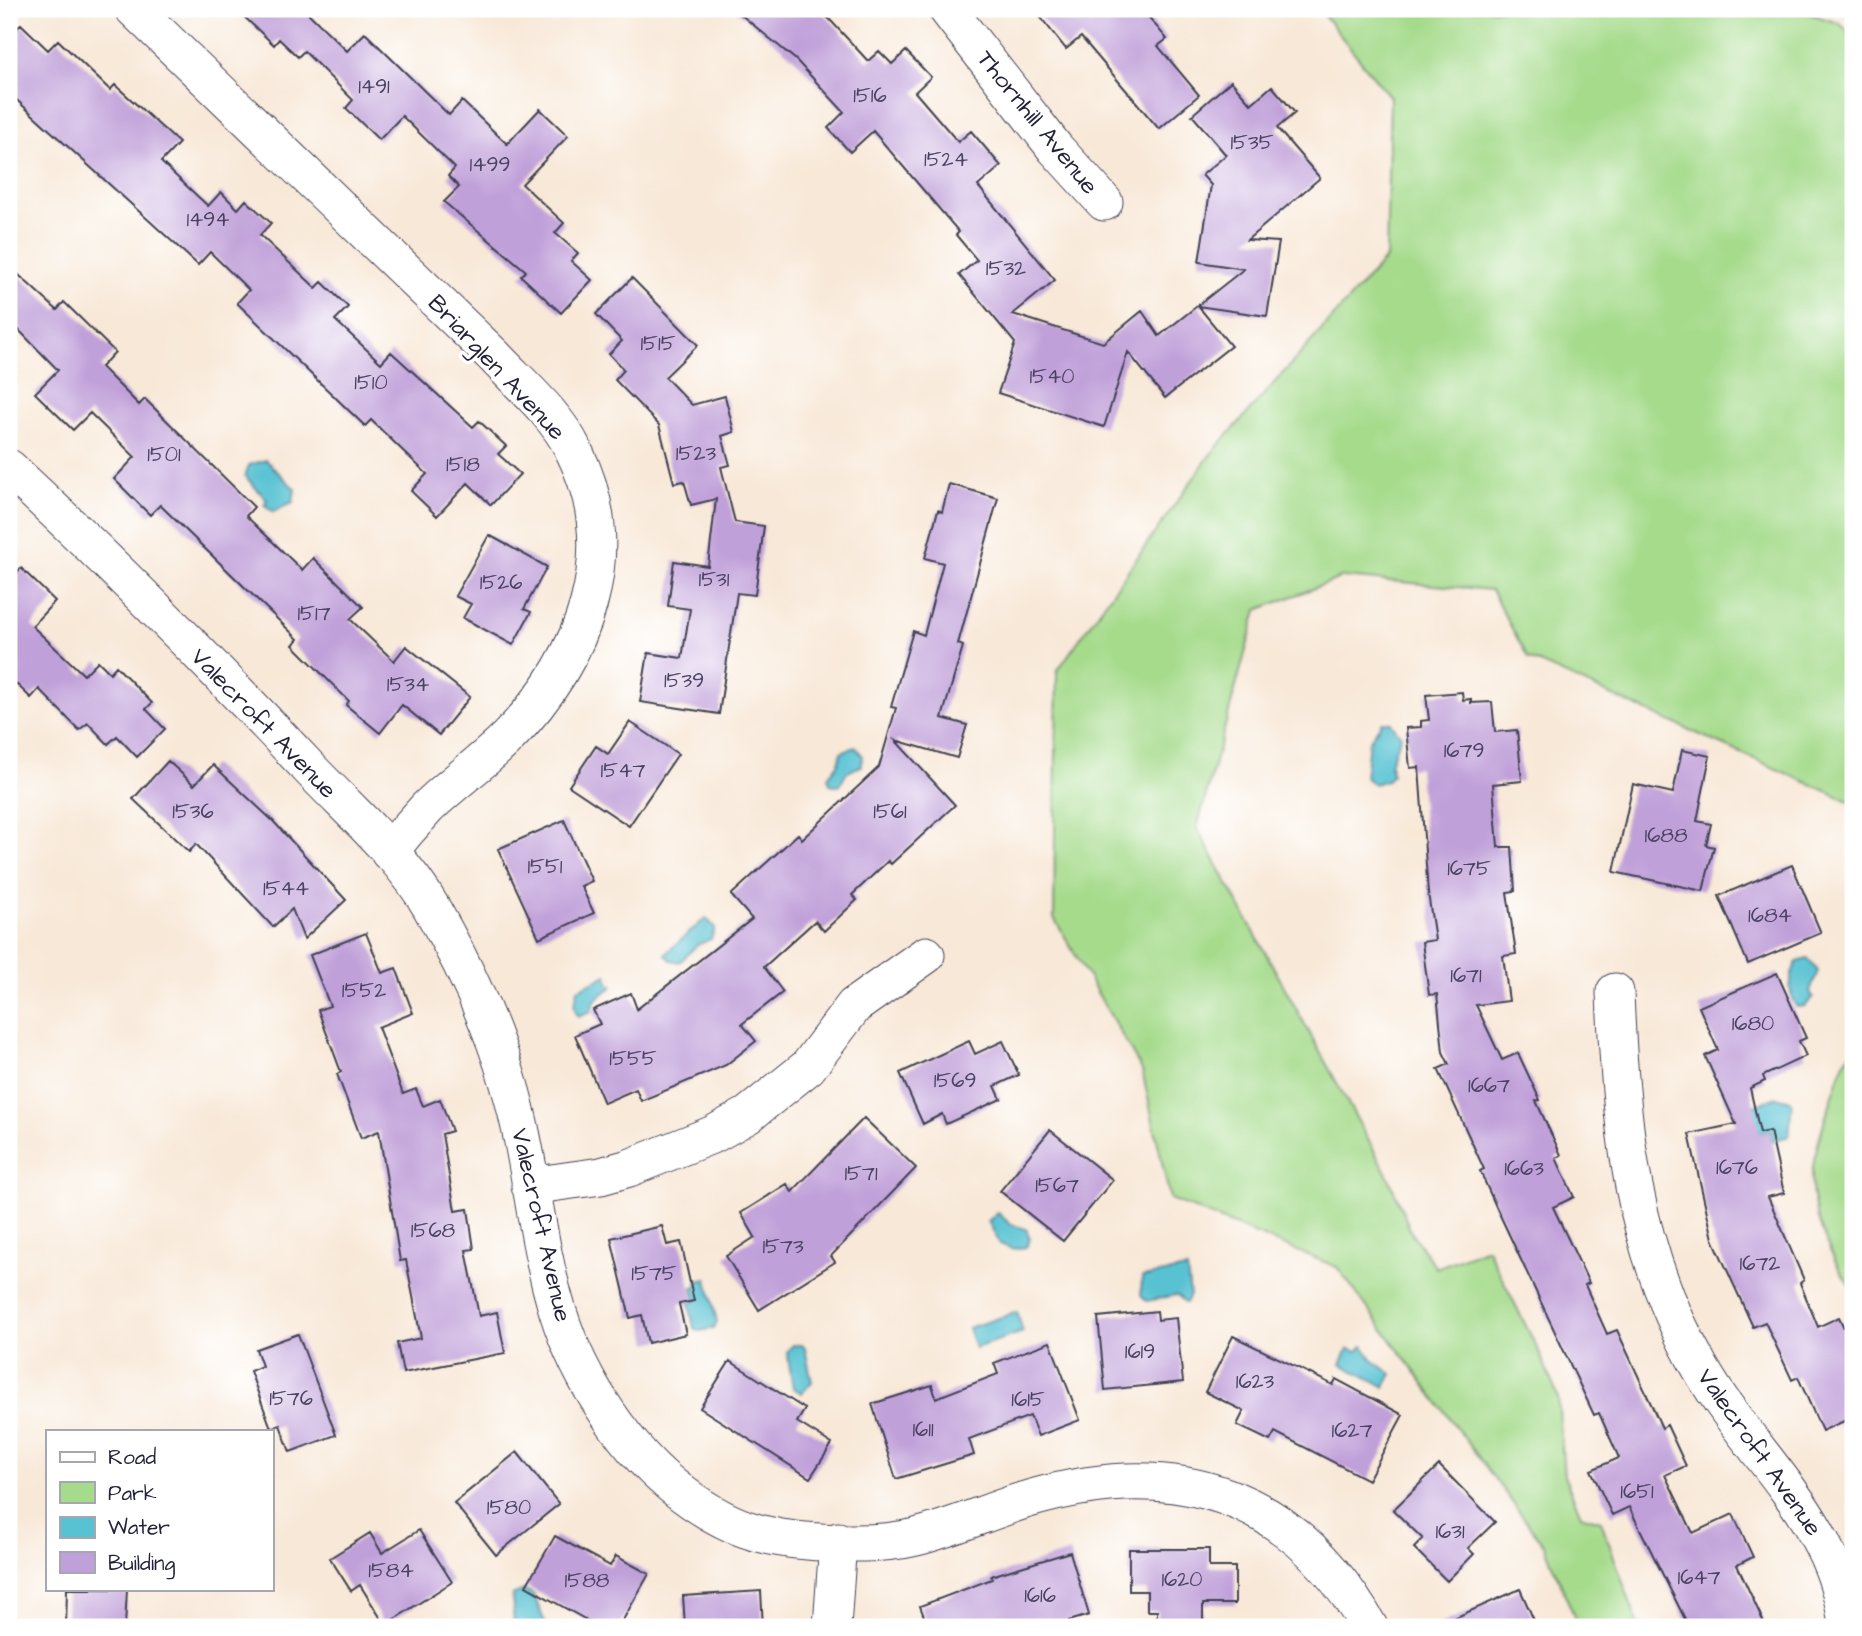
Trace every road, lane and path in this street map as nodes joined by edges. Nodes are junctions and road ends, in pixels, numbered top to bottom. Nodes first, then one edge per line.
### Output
1 (134, 9) edge
2 (947, 9) edge
3 (1104, 202) dead end
4 (9, 468) edge
5 (389, 852) junction
6 (926, 955) dead end
7 (1615, 992) dead end
8 (530, 1186) junction
9 (838, 1541) junction
10 (832, 1627) edge
11 (1369, 1627) edge
12 (1847, 1627) edge

1 - 5 street, Briarglen Avenue
2 - 3 street, Thornhill Avenue
4 - 5 street, Valecroft Avenue
5 - 8 street, Valecroft Avenue
6 - 8 street
7 - 12 street, Valecroft Avenue
8 - 9 street, Valecroft Avenue
9 - 10 street
9 - 11 street, Valecroft Avenue

